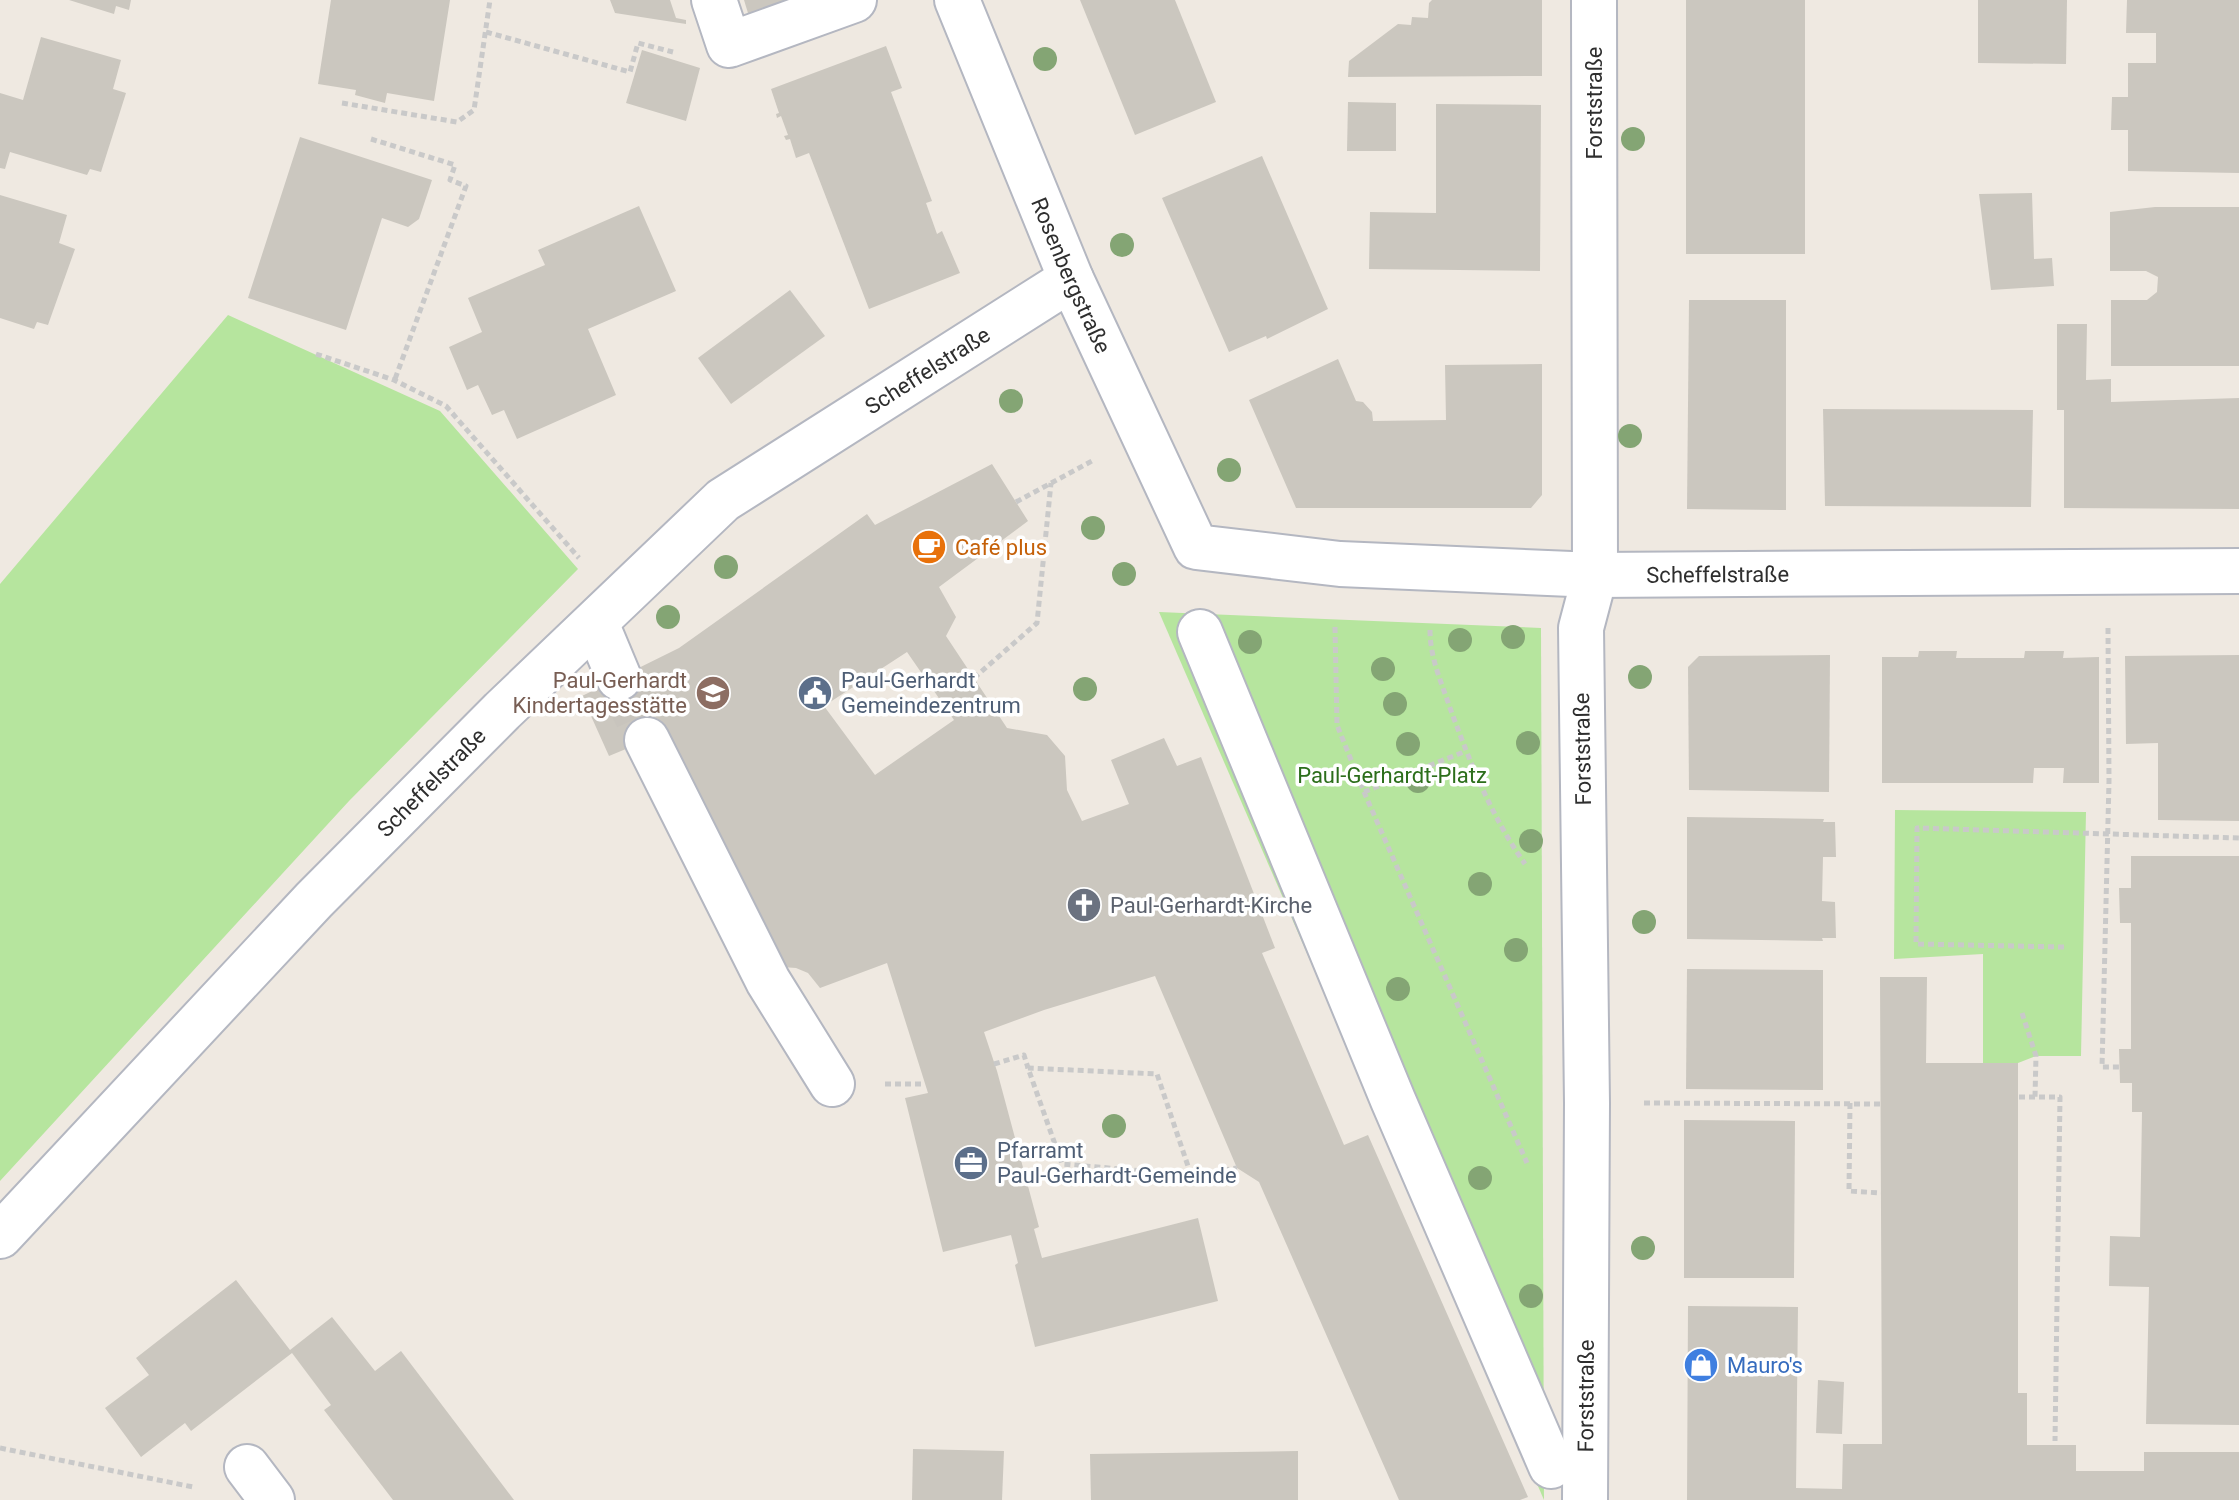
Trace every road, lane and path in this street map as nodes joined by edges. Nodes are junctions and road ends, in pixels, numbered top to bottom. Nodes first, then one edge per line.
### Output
1 (490, 0) edge
2 (714, 0) edge
3 (854, 0) edge
4 (957, 0) edge
5 (1594, 0) edge
6 (486, 32) junction
7 (678, 53) dead end
8 (342, 103) dead end
9 (371, 139) dead end
10 (1071, 279) junction
11 (316, 354) dead end
12 (394, 380) junction
13 (1076, 469) dead end
14 (1051, 483) junction
15 (1016, 502) dead end
16 (1196, 547) joint
17 (586, 566) dead end
18 (2239, 571) edge
19 (1595, 575) junction
20 (596, 623) junction
21 (1335, 627) dead end
22 (1430, 630) dead end
23 (1200, 632) dead end
24 (2108, 664) dead end
25 (619, 678) tunnel mouth
26 (974, 678) dead end
27 (647, 740) tunnel mouth
28 (1466, 751) junction
29 (1364, 792) junction
30 (2106, 834) junction
31 (2239, 838) edge
32 (1516, 851) dead end
33 (2064, 947) dead end
34 (2022, 1013) dead end
35 (994, 1064) dead end
36 (2120, 1067) dead end
37 (1028, 1068) junction
38 (832, 1084) dead end
39 (2019, 1097) dead end
40 (2035, 1097) junction
41 (1587, 1103) junction
42 (1850, 1103) junction
43 (1880, 1104) dead end
44 (1529, 1167) dead end
45 (1237, 1168) dead end
46 (1191, 1175) junction
47 (1881, 1193) dead end
48 (0, 1236) edge
49 (2055, 1441) dead end
50 (0, 1448) edge
51 (1551, 1466) dead end
52 (259, 1484) edge
53 (1585, 1500) edge

1 - 6 path
2 - 3 street
4 - 10 street, Rosenbergstraße
5 - 19 street, Forststraße
6 - 7 path
6 - 8 path
9 - 12 path
10 - 16 street, Rosenbergstraße
10 - 20 street, Scheffelstraße
11 - 12 path
12 - 17 path
13 - 14 path
14 - 15 path
14 - 26 path
16 - 19 street, Scheffelstraße
18 - 19 street, Scheffelstraße
19 - 41 street, Forststraße
20 - 25 street
20 - 48 street, Scheffelstraße
21 - 29 path
22 - 28 path
23 - 51 street
24 - 30 path
27 - 38 street
28 - 29 path
28 - 32 path
29 - 44 path
30 - 31 path
30 - 33 path
30 - 36 path
34 - 40 path
35 - 37 path
37 - 46 path
37 - 46 path
39 - 40 path
40 - 49 path
41 - 42 path
41 - 53 street, Forststraße
42 - 43 path
42 - 47 path
45 - 46 path
50 - 52 path

